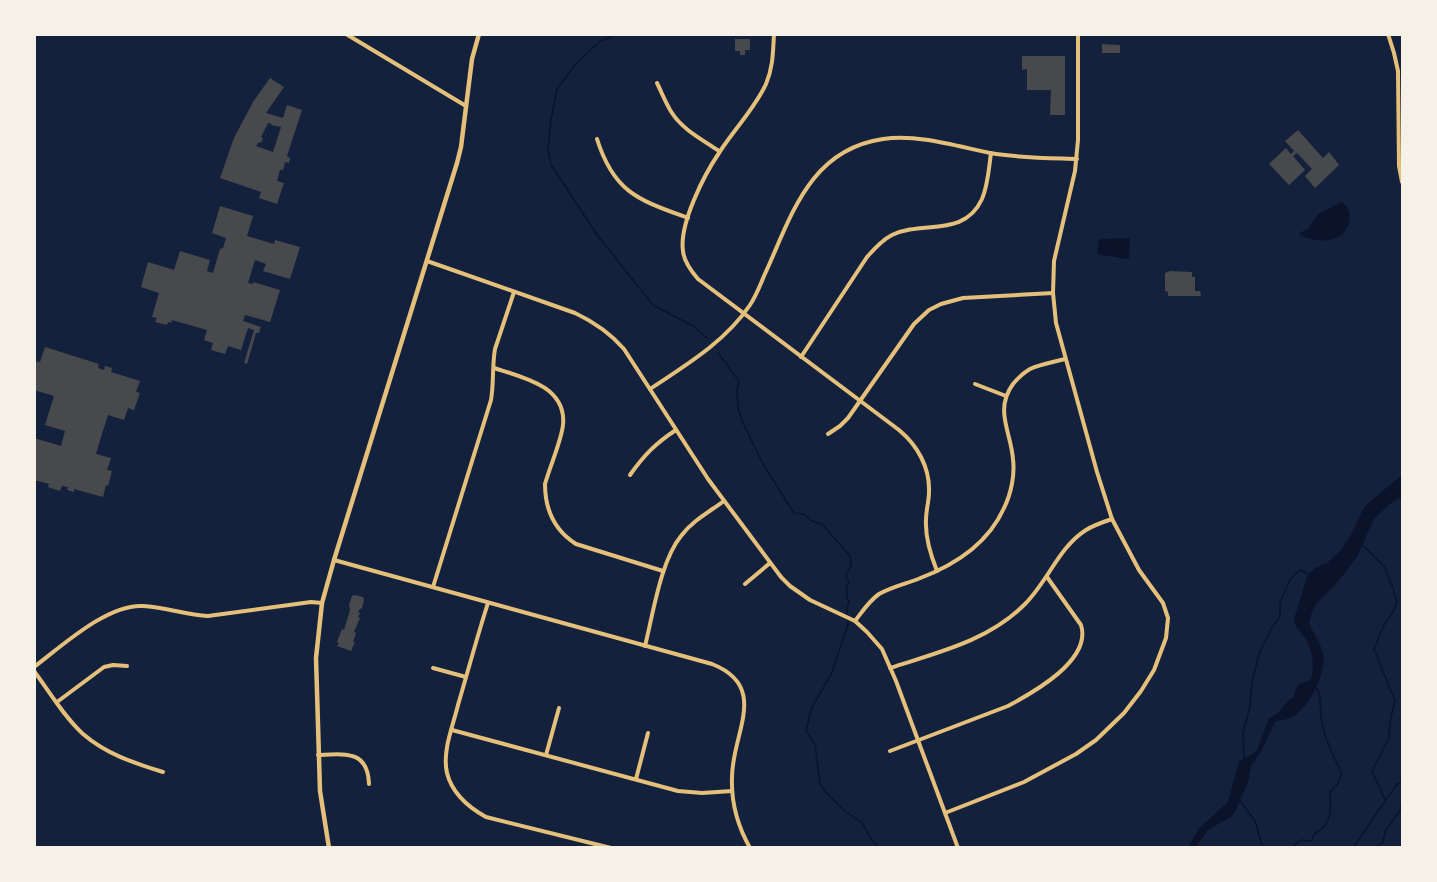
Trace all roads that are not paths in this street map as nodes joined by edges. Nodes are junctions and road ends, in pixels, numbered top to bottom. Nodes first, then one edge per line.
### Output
1 (346, 34) edge
2 (479, 34) edge
3 (774, 34) edge
4 (1077, 34) edge
5 (1388, 34) edge
6 (657, 83) dead end
7 (466, 106) junction
8 (597, 139) dead end
9 (719, 151) junction
10 (991, 153) junction
11 (1077, 159) junction
12 (1402, 182) edge
13 (688, 218) junction
14 (427, 261) junction
15 (514, 292) junction
16 (1053, 293) junction
17 (743, 313) junction
18 (801, 357) junction
19 (1065, 358) junction
20 (494, 368) junction
21 (975, 384) dead end
22 (650, 389) junction
23 (1006, 396) junction
24 (860, 401) junction
25 (676, 430) junction
26 (828, 434) dead end
27 (630, 475) dead end
28 (724, 501) junction
29 (1112, 519) junction
30 (334, 560) junction
31 (770, 563) junction
32 (663, 571) junction
33 (937, 571) junction
34 (1047, 577) junction
35 (745, 584) dead end
36 (433, 587) junction
37 (322, 603) junction
38 (488, 603) junction
39 (855, 621) junction
40 (645, 646) junction
41 (127, 666) dead end
42 (433, 668) dead end
43 (890, 668) junction
44 (34, 669) edge
45 (466, 677) junction
46 (57, 702) junction
47 (559, 708) dead end
48 (452, 730) junction
49 (648, 733) dead end
50 (917, 741) junction
51 (890, 751) dead end
52 (318, 755) junction
53 (546, 755) junction
54 (162, 772) dead end
55 (636, 779) junction
56 (369, 784) dead end
57 (732, 791) junction
58 (945, 813) junction
59 (329, 848) edge
60 (611, 848) edge
61 (750, 848) edge
62 (958, 848) edge

1 - 7 street
2 - 7 street
3 - 9 street
4 - 11 street
5 - 12 street
6 - 9 street
7 - 14 street
8 - 13 street
9 - 13 street
10 - 11 street
10 - 17 street
10 - 18 street
11 - 16 street
13 - 17 street
14 - 15 street
14 - 30 street
15 - 20 street
15 - 22 street
16 - 19 street
16 - 24 street
17 - 18 street
17 - 22 street
18 - 24 street
19 - 23 street
19 - 29 street
20 - 32 street
20 - 36 street
21 - 23 street
22 - 25 street
23 - 33 street
24 - 26 street
24 - 33 street
25 - 27 street
25 - 28 street
28 - 31 street
28 - 32 street
29 - 34 street
29 - 58 street
30 - 36 street
30 - 37 street
31 - 35 street
31 - 39 street
32 - 40 street
33 - 39 street
34 - 43 street
34 - 50 street
36 - 38 street
37 - 44 street
37 - 52 street
38 - 40 street
38 - 45 street
39 - 43 street
40 - 57 street
41 - 46 street
42 - 45 street
43 - 50 street
44 - 46 street
45 - 48 street
46 - 54 street
47 - 53 street
48 - 53 street
48 - 60 street
49 - 55 street
50 - 51 street
50 - 58 street
52 - 56 street
52 - 59 street
53 - 55 street
55 - 57 street
57 - 61 street
58 - 62 street

